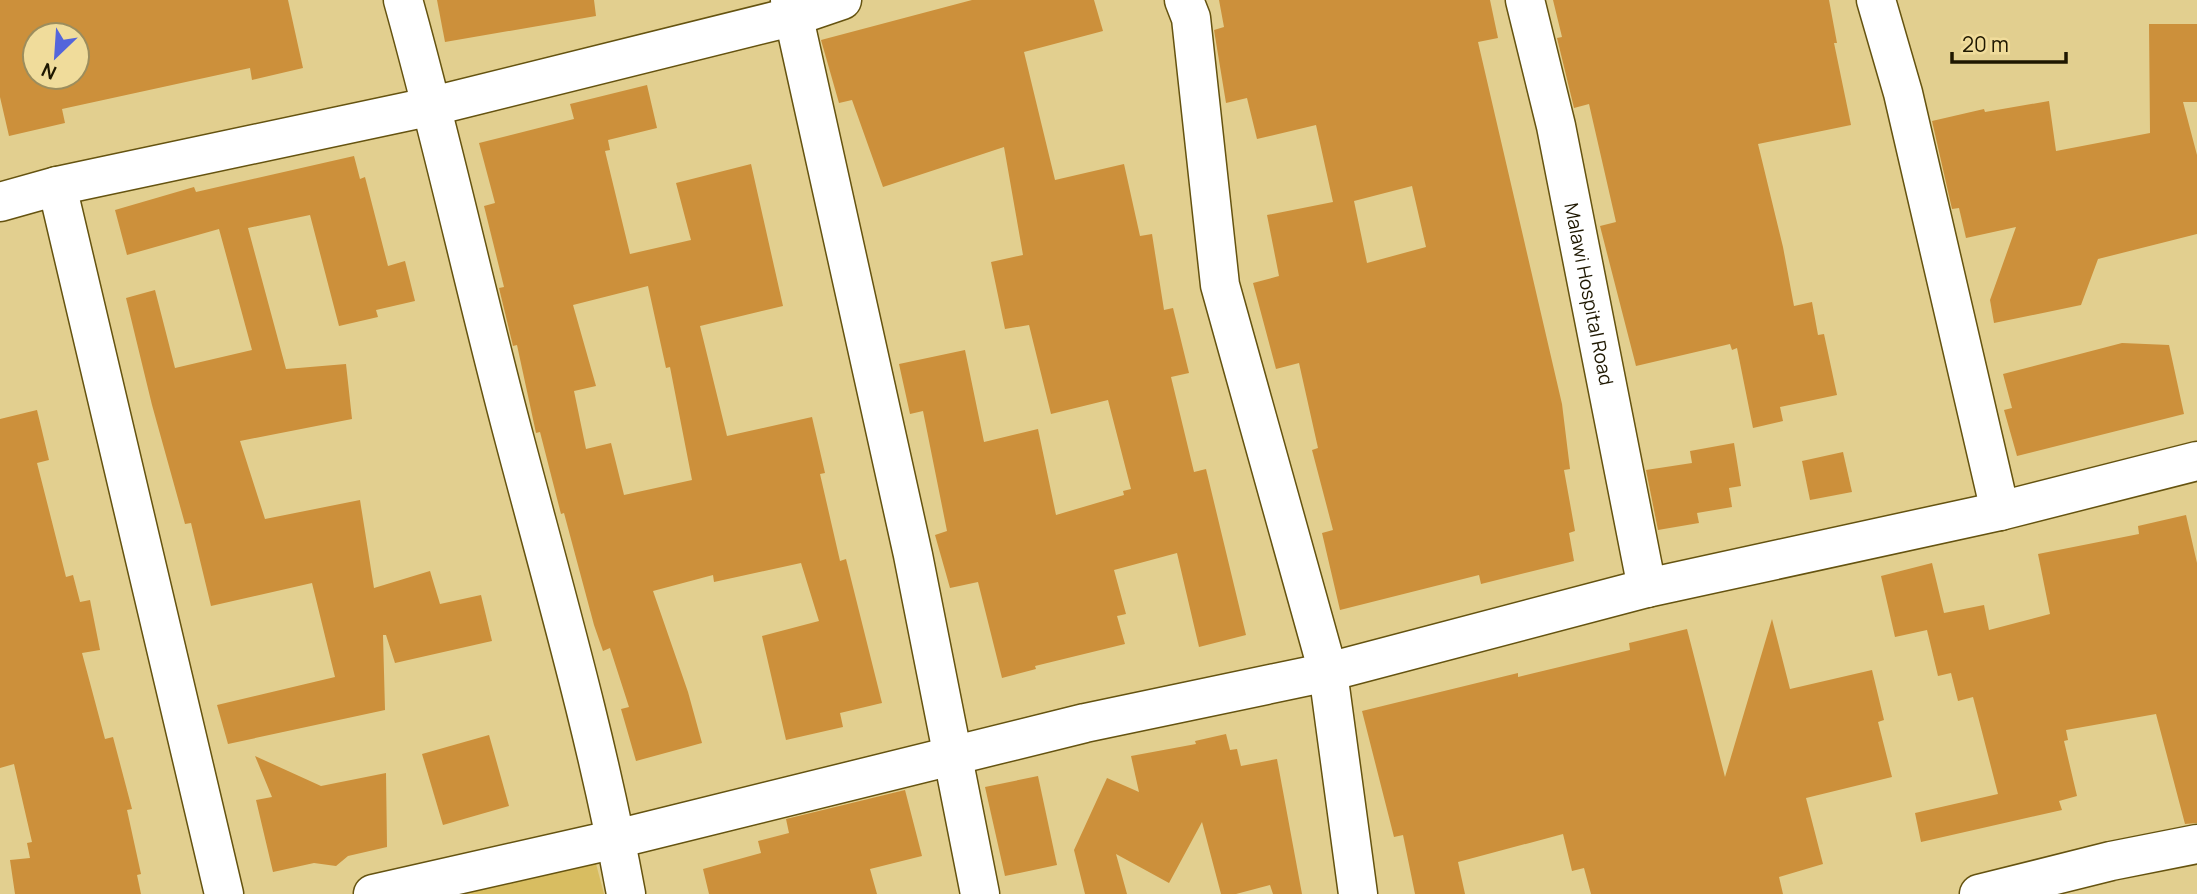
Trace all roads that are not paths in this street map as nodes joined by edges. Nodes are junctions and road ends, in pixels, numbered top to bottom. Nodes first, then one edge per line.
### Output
1 (403, 0) edge
2 (842, 0) edge
3 (1184, 0) edge
4 (1525, 0) edge
5 (1876, 0) edge
6 (792, 8) edge
7 (433, 106) junction
8 (57, 186) junction
9 (0, 202) edge
10 (2197, 461) edge
11 (2000, 511) junction
12 (1647, 588) junction
13 (1328, 672) junction
14 (954, 757) junction
15 (616, 839) junction
16 (2197, 844) edge
17 (224, 894) edge
18 (373, 894) edge
19 (626, 894) edge
20 (980, 894) edge
21 (1358, 894) edge
22 (1979, 894) edge

1 - 7 street
2 - 6 street
3 - 13 street
4 - 12 street, Malawi Hospital Road
5 - 11 street
6 - 7 street
6 - 14 street
7 - 8 street
7 - 15 street
8 - 9 street
8 - 17 street
10 - 11 street
11 - 12 street
12 - 13 street
13 - 14 street
13 - 21 street
14 - 15 street
14 - 20 street
15 - 18 street
15 - 19 street
16 - 22 street

